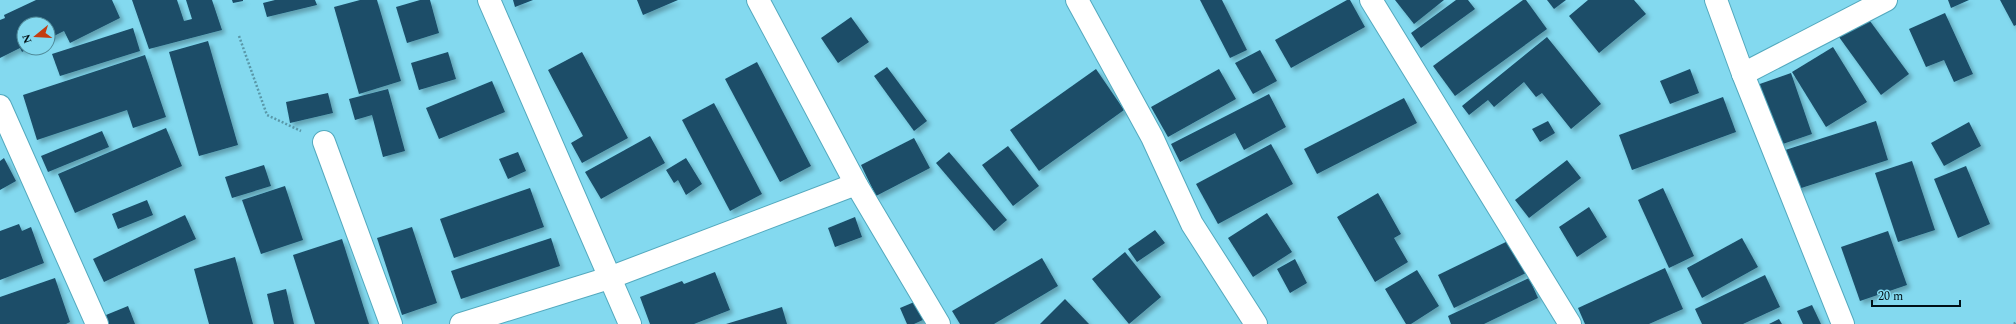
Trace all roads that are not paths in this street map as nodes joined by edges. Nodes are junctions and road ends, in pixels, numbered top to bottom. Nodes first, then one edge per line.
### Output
1 (489, 0) edge
2 (758, 0) edge
3 (1077, 0) edge
4 (1371, 0) edge
5 (1716, 0) edge
6 (1886, 0) edge
7 (1743, 74) junction
8 (0, 106) edge
9 (324, 142) road end
10 (856, 184) junction
11 (609, 278) junction
12 (97, 324) edge
13 (390, 324) edge
14 (461, 324) edge
15 (630, 324) edge
16 (939, 324) edge
17 (1256, 324) edge
18 (1570, 324) edge
19 (1843, 324) edge

1 - 11 street
2 - 10 street
3 - 17 street
4 - 18 street
5 - 7 street
6 - 7 street
7 - 19 street
8 - 12 street
9 - 13 street
10 - 11 street
10 - 16 street
11 - 14 street
11 - 15 street

